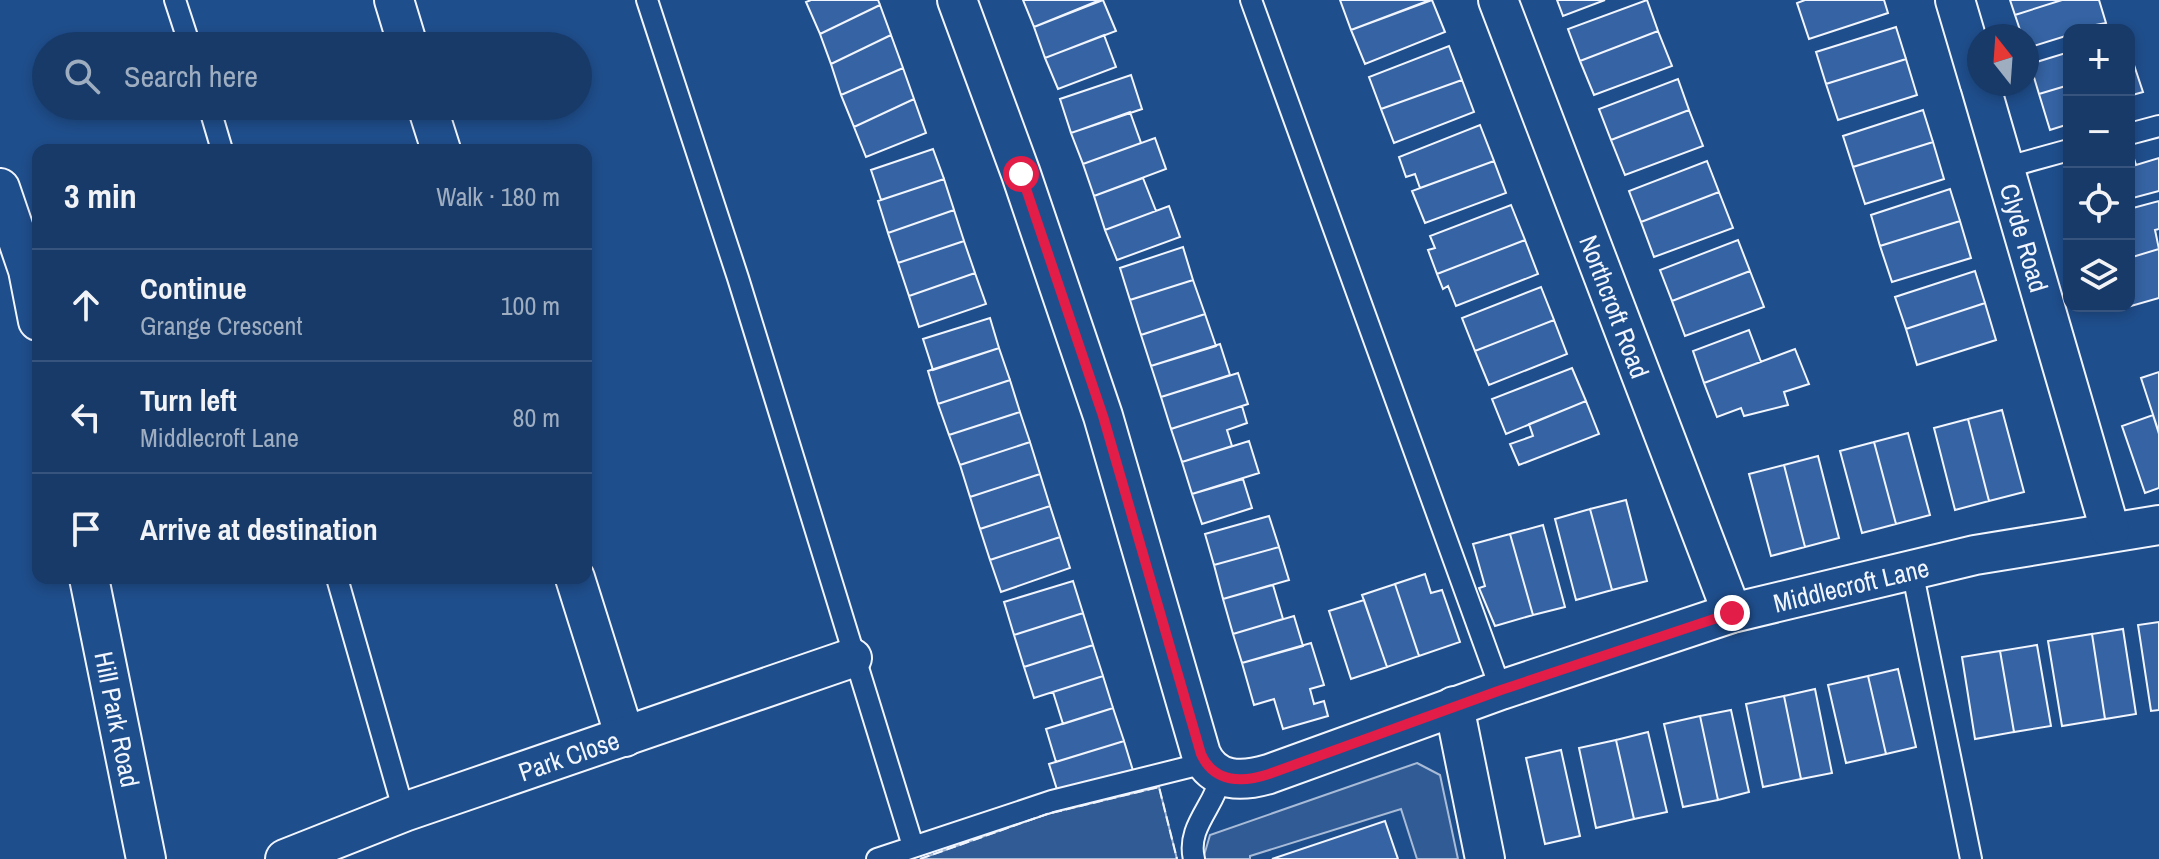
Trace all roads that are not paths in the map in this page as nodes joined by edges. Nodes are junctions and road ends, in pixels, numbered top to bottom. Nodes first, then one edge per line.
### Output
1 (175, 0) edge
2 (394, 0) edge
3 (647, 0) edge
4 (957, 0) edge
5 (1251, 0) edge
6 (1498, 0) edge
7 (1955, 0) edge
8 (185, 32) edge
9 (404, 32) edge
10 (1967, 42) edge
11 (1983, 96) edge
12 (213, 120) edge
13 (431, 120) edge
14 (2159, 126) edge
15 (2135, 132) edge
16 (220, 144) edge
17 (439, 144) edge
18 (2063, 152) edge
19 (2004, 168) junction
20 (0, 188) edge
21 (32, 290) edge
22 (2159, 525) edge
23 (2110, 530) junction
24 (1912, 570) junction
25 (90, 584) edge
26 (339, 584) edge
27 (577, 584) edge
28 (1732, 613) junction
29 (852, 658) junction
30 (1501, 690) junction
31 (1454, 706) junction
32 (625, 737) junction
33 (1219, 773) junction
34 (404, 812) junction
35 (913, 846) junction
36 (146, 859) edge
37 (285, 859) edge
38 (877, 859) edge
39 (1194, 859) edge
40 (1485, 859) edge
41 (1971, 859) edge

1 - 8 lane
2 - 9 street
3 - 29 lane
4 - 33 street
5 - 30 lane
6 - 28 street, Northcroft Road
7 - 10 street, Clyde Road
11 - 19 street, Clyde Road
12 - 16 lane
13 - 17 street
14 - 15 lane
18 - 19 lane
19 - 23 street, Clyde Road
20 - 21 street
22 - 23 street, Middlecroft Lane
23 - 24 street, Middlecroft Lane
24 - 28 street, Middlecroft Lane
24 - 41 lane
25 - 36 street, Hill Park Road
26 - 34 lane
27 - 32 street
28 - 30 street, Middlecroft Lane
29 - 32 street, Park Close
29 - 35 lane
30 - 31 street, Middlecroft Lane
31 - 33 street, Middlecroft Lane
31 - 40 street
32 - 34 street, Park Close
33 - 35 lane
33 - 39 lane
34 - 37 street, Park Close
35 - 38 lane

